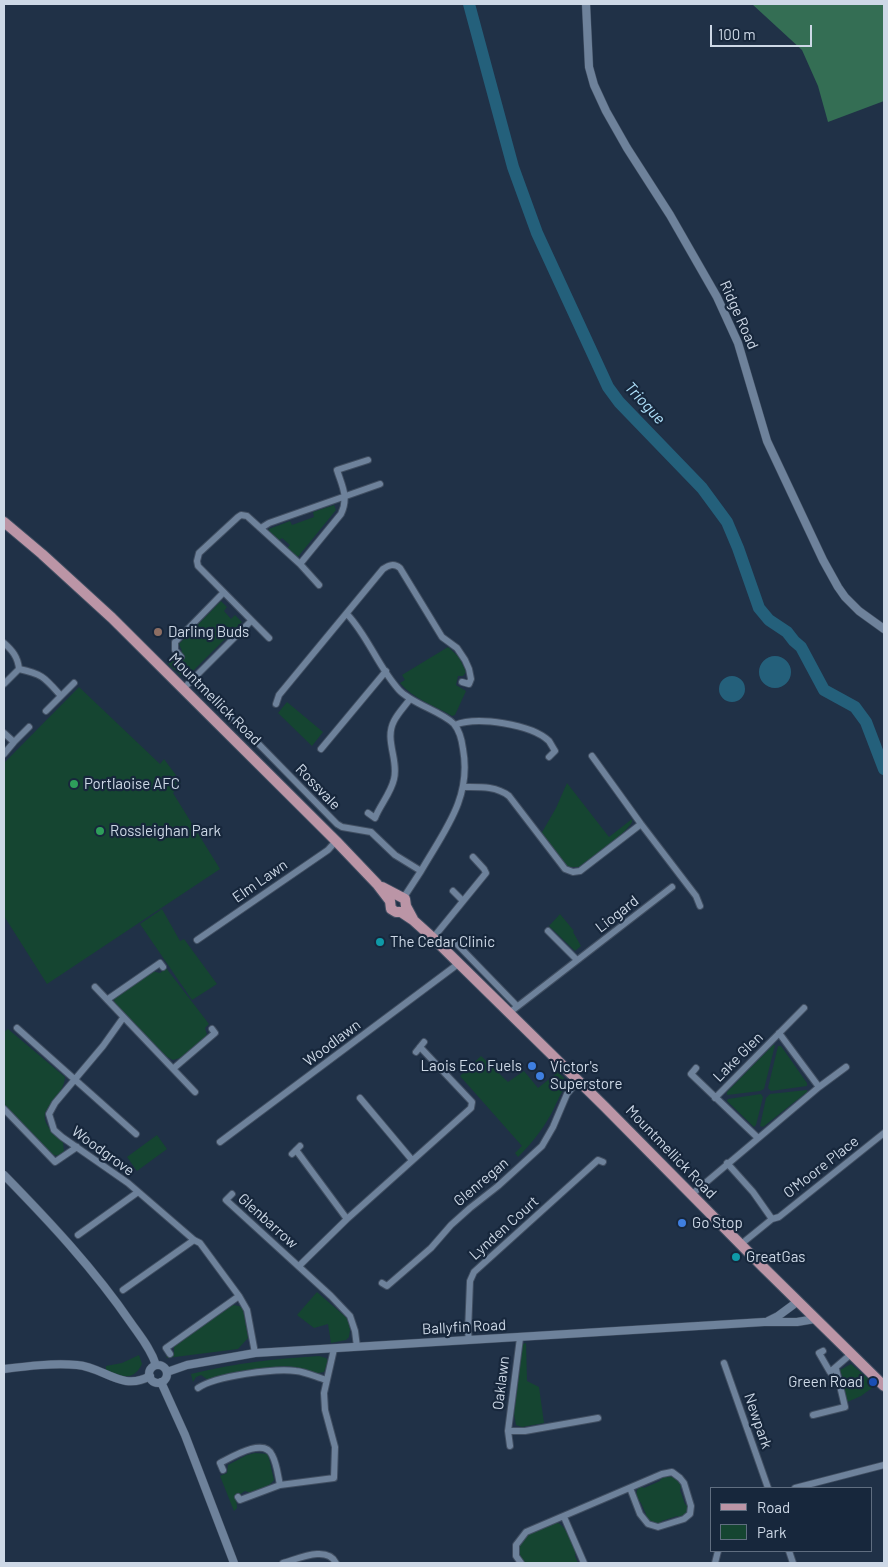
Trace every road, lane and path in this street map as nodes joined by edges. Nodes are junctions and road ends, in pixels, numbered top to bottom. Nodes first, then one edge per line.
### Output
1 (586, 4) edge
2 (368, 460) dead end
3 (380, 484) dead end
4 (346, 496) junction
5 (4, 522) edge
6 (261, 528) junction
7 (300, 564) junction
8 (319, 584) dead end
9 (223, 593) junction
10 (347, 614) junction
11 (251, 621) junction
12 (884, 630) edge
13 (269, 638) dead end
14 (4, 643) edge
15 (181, 657) dead end
16 (18, 669) junction
17 (386, 671) junction
18 (462, 682) dead end
19 (74, 683) dead end
20 (4, 684) edge
21 (183, 689) junction
22 (61, 696) junction
23 (410, 698) junction
24 (276, 704) dead end
25 (46, 711) dead end
26 (230, 717) dead end
27 (455, 725) junction
28 (29, 727) dead end
29 (4, 732) edge
30 (14, 742) junction
31 (321, 749) dead end
32 (4, 754) edge
33 (592, 756) dead end
34 (549, 757) dead end
35 (464, 787) junction
36 (368, 813) dead end
37 (641, 824) junction
38 (336, 841) junction
39 (473, 857) dead end
40 (421, 871) junction
41 (672, 888) dead end
42 (453, 891) dead end
43 (463, 901) junction
44 (399, 902) junction
45 (700, 906) dead end
46 (548, 932) dead end
47 (433, 938) junction
48 (197, 940) dead end
49 (454, 941) dead end
50 (577, 960) junction
51 (458, 964) junction
52 (163, 967) dead end
53 (95, 987) dead end
54 (108, 999) junction
55 (517, 1006) junction
56 (804, 1008) dead end
57 (509, 1013) junction
58 (123, 1018) junction
59 (17, 1028) dead end
60 (212, 1029) dead end
61 (778, 1034) junction
62 (420, 1047) dead end
63 (846, 1067) dead end
64 (174, 1068) junction
65 (696, 1068) dead end
66 (74, 1079) junction
67 (578, 1081) junction
68 (819, 1087) junction
69 (195, 1092) dead end
70 (360, 1097) dead end
71 (715, 1098) junction
72 (4, 1109) edge
73 (884, 1133) edge
74 (136, 1134) dead end
75 (758, 1138) junction
76 (220, 1142) dead end
77 (77, 1147) junction
78 (296, 1150) dead end
79 (412, 1160) junction
80 (603, 1162) dead end
81 (727, 1163) junction
82 (4, 1175) edge
83 (138, 1192) junction
84 (232, 1194) dead end
85 (691, 1194) junction
86 (347, 1219) junction
87 (772, 1219) junction
88 (78, 1235) dead end
89 (194, 1240) junction
90 (740, 1244) junction
91 (299, 1266) junction
92 (382, 1283) dead end
93 (123, 1290) dead end
94 (240, 1296) junction
95 (797, 1302) junction
96 (815, 1319) junction
97 (764, 1322) junction
98 (520, 1338) junction
99 (469, 1340) junction
100 (357, 1347) junction
101 (334, 1349) junction
102 (823, 1351) dead end
103 (255, 1353) junction
104 (170, 1354) dead end
105 (851, 1354) junction
106 (724, 1363) dead end
107 (156, 1365) junction
108 (4, 1369) edge
109 (836, 1369) junction
110 (167, 1372) junction
111 (150, 1376) junction
112 (326, 1380) junction
113 (161, 1382) junction
114 (201, 1384) dead end
115 (884, 1386) edge
116 (813, 1415) dead end
117 (598, 1417) dead end
118 (508, 1431) junction
119 (510, 1446) dead end
120 (884, 1465) edge
121 (223, 1470) dead end
122 (280, 1485) junction
123 (768, 1487) edge
124 (799, 1487) edge
125 (630, 1488) junction
126 (238, 1497) dead end
127 (564, 1517) junction
128 (234, 1563) edge
129 (283, 1563) edge
130 (336, 1563) edge
131 (521, 1563) edge
132 (584, 1563) edge

1 - 12 street, Ridge Road
2 - 4 street
3 - 4 street
4 - 6 street
4 - 7 street
5 - 21 main road, Mountmellick Road
6 - 7 street
6 - 9 street
7 - 8 street
9 - 11 street
9 - 15 street
10 - 17 street
10 - 18 street
10 - 24 street
11 - 13 street
11 - 21 street
14 - 16 street
16 - 20 street
16 - 22 street
17 - 23 street
17 - 31 street
19 - 22 street
21 - 38 main road, Mountmellick Road
22 - 25 street
23 - 27 street
23 - 36 street
26 - 40 street, Rossvale
27 - 34 street
27 - 35 street
28 - 30 street
29 - 30 street
30 - 32 street
33 - 37 street
35 - 37 street
35 - 40 street
37 - 45 street
38 - 44 main road, Mountmellick Road
38 - 48 street, Elm Lawn
39 - 43 street
40 - 44 street
41 - 50 street, Liogard
42 - 43 street
43 - 47 street
44 - 47 main road, Mountmellick Road
46 - 50 street
47 - 51 main road, Mountmellick Road
49 - 55 street
50 - 55 street, Liogard
51 - 57 main road, Mountmellick Road
51 - 76 street, Woodlawn
52 - 54 street
53 - 54 street
54 - 58 street
55 - 57 street, Liogard
56 - 61 street, Lake Glen
57 - 67 main road, Mountmellick Road
58 - 64 street
58 - 66 street, Woodgrove
59 - 66 street
60 - 64 street
61 - 68 street, Lake Glen
61 - 71 street, Lake Glen
62 - 79 street, Glenbarrow
63 - 68 street
64 - 69 street
65 - 71 street, Lake Glen
66 - 74 street
66 - 77 street, Woodgrove
67 - 85 main road, Mountmellick Road
67 - 92 street, Glenregan
68 - 75 street
70 - 79 street
71 - 75 street, Lake Glen
72 - 77 street
73 - 87 street, O'Moore Place
75 - 81 street
77 - 83 street, Woodgrove
78 - 86 street
79 - 86 street, Glenbarrow
80 - 99 street, Lynden Court
81 - 85 street
81 - 87 street
82 - 107 street
83 - 88 street, Woodgrove
83 - 89 street, Woodgrove
84 - 91 street, Glenbarrow
85 - 90 main road, Mountmellick Road
86 - 91 street, Glenbarrow
87 - 90 street, O'Moore Place
89 - 93 street
89 - 94 street, Woodgrove
90 - 95 main road, Mountmellick Road
91 - 100 street, Glenbarrow
94 - 103 street, Woodgrove
94 - 104 street
95 - 96 main road, Mountmellick Road
95 - 97 street, Ballyfin Road
96 - 97 street, Ballyfin Road
96 - 105 main road, Mountmellick Road
97 - 98 street, Ballyfin Road
98 - 99 street, Ballyfin Road
98 - 118 street, Oaklawn
99 - 100 street, Ballyfin Road
100 - 101 street, Ballyfin Road
101 - 103 street, Ballyfin Road
101 - 112 street
102 - 109 street
103 - 110 street, Ballyfin Road
105 - 109 street
105 - 115 main road, Mountmellick Road
106 - 123 street, Newpark
107 - 110 street
107 - 111 street
108 - 111 street
109 - 116 street
110 - 113 street
111 - 113 street
112 - 114 street
112 - 122 street
113 - 128 street
117 - 118 street, Oaklawn
118 - 119 street, Oaklawn
120 - 124 street
121 - 122 street
122 - 126 street
125 - 125 street
125 - 127 street
127 - 131 street
127 - 132 street
129 - 130 street

